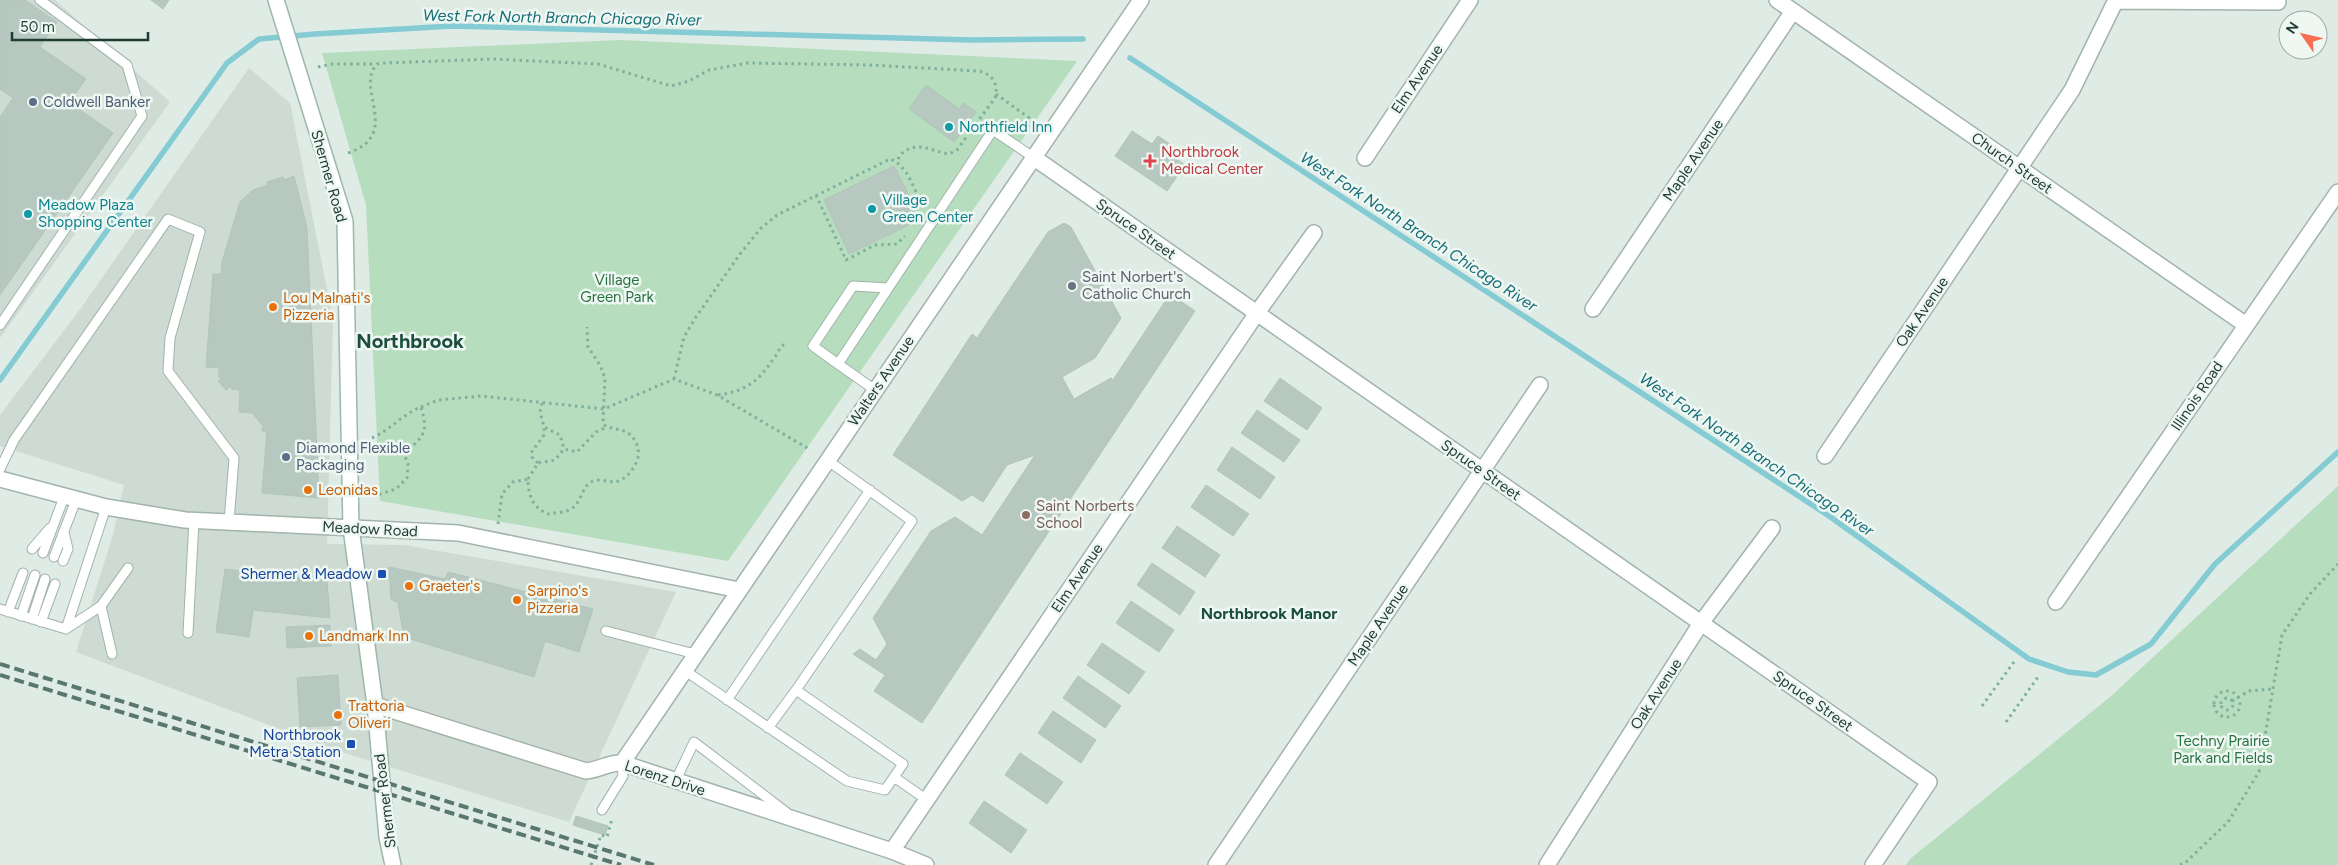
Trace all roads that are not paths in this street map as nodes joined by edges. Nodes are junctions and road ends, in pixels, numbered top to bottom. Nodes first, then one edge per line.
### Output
1 (40, 0) edge
2 (276, 0) edge
3 (1141, 0) edge
4 (1470, 0) edge
5 (1777, 0) edge
6 (2116, 0) edge
7 (2278, 2) dead end
8 (1794, 11) junction
9 (1033, 157) junction
10 (1365, 158) dead end
11 (2020, 168) junction
12 (2338, 192) edge
13 (1314, 233) dead end
14 (888, 288) junction
15 (1593, 309) dead end
16 (1257, 313) junction
17 (2246, 325) junction
18 (0, 326) edge
19 (838, 364) junction
20 (1540, 385) dead end
21 (875, 390) junction
22 (1825, 456) dead end
23 (827, 460) junction
24 (0, 469) edge
25 (1482, 470) junction
26 (0, 479) edge
27 (870, 490) junction
28 (70, 499) junction
29 (106, 507) junction
30 (194, 520) junction
31 (229, 522) junction
32 (54, 524) junction
33 (351, 528) junction
34 (1772, 528) dead end
35 (64, 532) junction
36 (32, 549) dead end
37 (43, 553) dead end
38 (54, 557) dead end
39 (63, 560) dead end
40 (128, 568) dead end
41 (23, 573) dead end
42 (35, 576) dead end
43 (45, 580) dead end
44 (55, 584) dead end
45 (739, 590) junction
46 (2056, 602) dead end
47 (101, 606) junction
48 (4, 610) edge
49 (21, 616) junction
50 (32, 619) junction
51 (42, 622) junction
52 (1701, 623) junction
53 (66, 629) junction
54 (606, 631) dead end
55 (188, 633) dead end
56 (112, 654) dead end
57 (695, 654) junction
58 (684, 670) junction
59 (796, 690) junction
60 (728, 700) junction
61 (375, 705) junction
62 (768, 728) junction
63 (622, 763) junction
64 (894, 777) junction
65 (676, 782) junction
66 (927, 800) junction
67 (602, 810) dead end
68 (796, 821) junction
69 (892, 851) junction
70 (393, 865) edge
71 (926, 865) edge
72 (1216, 865) edge
73 (1547, 865) edge
74 (1873, 865) edge

1 - 18 lane
2 - 33 street, Shermer Road
3 - 9 street, Walters Avenue
4 - 10 street, Elm Avenue
5 - 8 street, Church Street
6 - 7 street
6 - 11 street, Oak Avenue
8 - 11 street, Church Street
8 - 15 street, Maple Avenue
9 - 14 lane
9 - 16 street, Spruce Street
9 - 21 street, Walters Avenue
11 - 17 street, Church Street
11 - 22 street, Oak Avenue
12 - 17 street, Illinois Road
13 - 16 street, Elm Avenue
14 - 19 lane
14 - 19 lane
16 - 25 street, Spruce Street
16 - 66 street, Elm Avenue
17 - 46 street, Illinois Road
19 - 21 lane
20 - 25 street, Maple Avenue
21 - 23 street, Walters Avenue
23 - 27 lane
23 - 45 street, Walters Avenue
24 - 31 lane
25 - 52 street, Spruce Street
25 - 72 street, Maple Avenue
26 - 28 street, Meadow Road
27 - 59 lane
27 - 60 lane
28 - 29 street, Meadow Road
28 - 32 lane
28 - 35 lane
29 - 30 street, Meadow Road
29 - 53 lane
30 - 31 street, Meadow Road
30 - 55 lane
31 - 33 street, Meadow Road
32 - 36 lane
32 - 37 lane
33 - 45 street, Meadow Road
33 - 61 street, Shermer Road
34 - 52 street, Oak Avenue
35 - 38 lane
35 - 39 lane
40 - 47 lane
41 - 48 lane
42 - 49 lane
43 - 50 lane
44 - 51 lane
45 - 57 street, Walters Avenue
47 - 53 lane
47 - 56 lane
48 - 49 lane
49 - 50 lane
50 - 51 lane
51 - 53 lane
52 - 73 street, Oak Avenue
52 - 74 street, Spruce Street
54 - 57 lane
57 - 58 street, Walters Avenue
58 - 60 lane
58 - 63 street, Walters Avenue
59 - 62 lane
59 - 64 lane
60 - 62 lane
61 - 63 street, Lorenz Drive
61 - 70 street, Shermer Road
62 - 64 lane
63 - 65 street, Lorenz Drive
63 - 67 lane
64 - 66 lane
65 - 68 street, Lorenz Drive
65 - 68 lane
66 - 69 street, Elm Avenue
68 - 69 street, Lorenz Drive
69 - 71 street, Lorenz Drive

